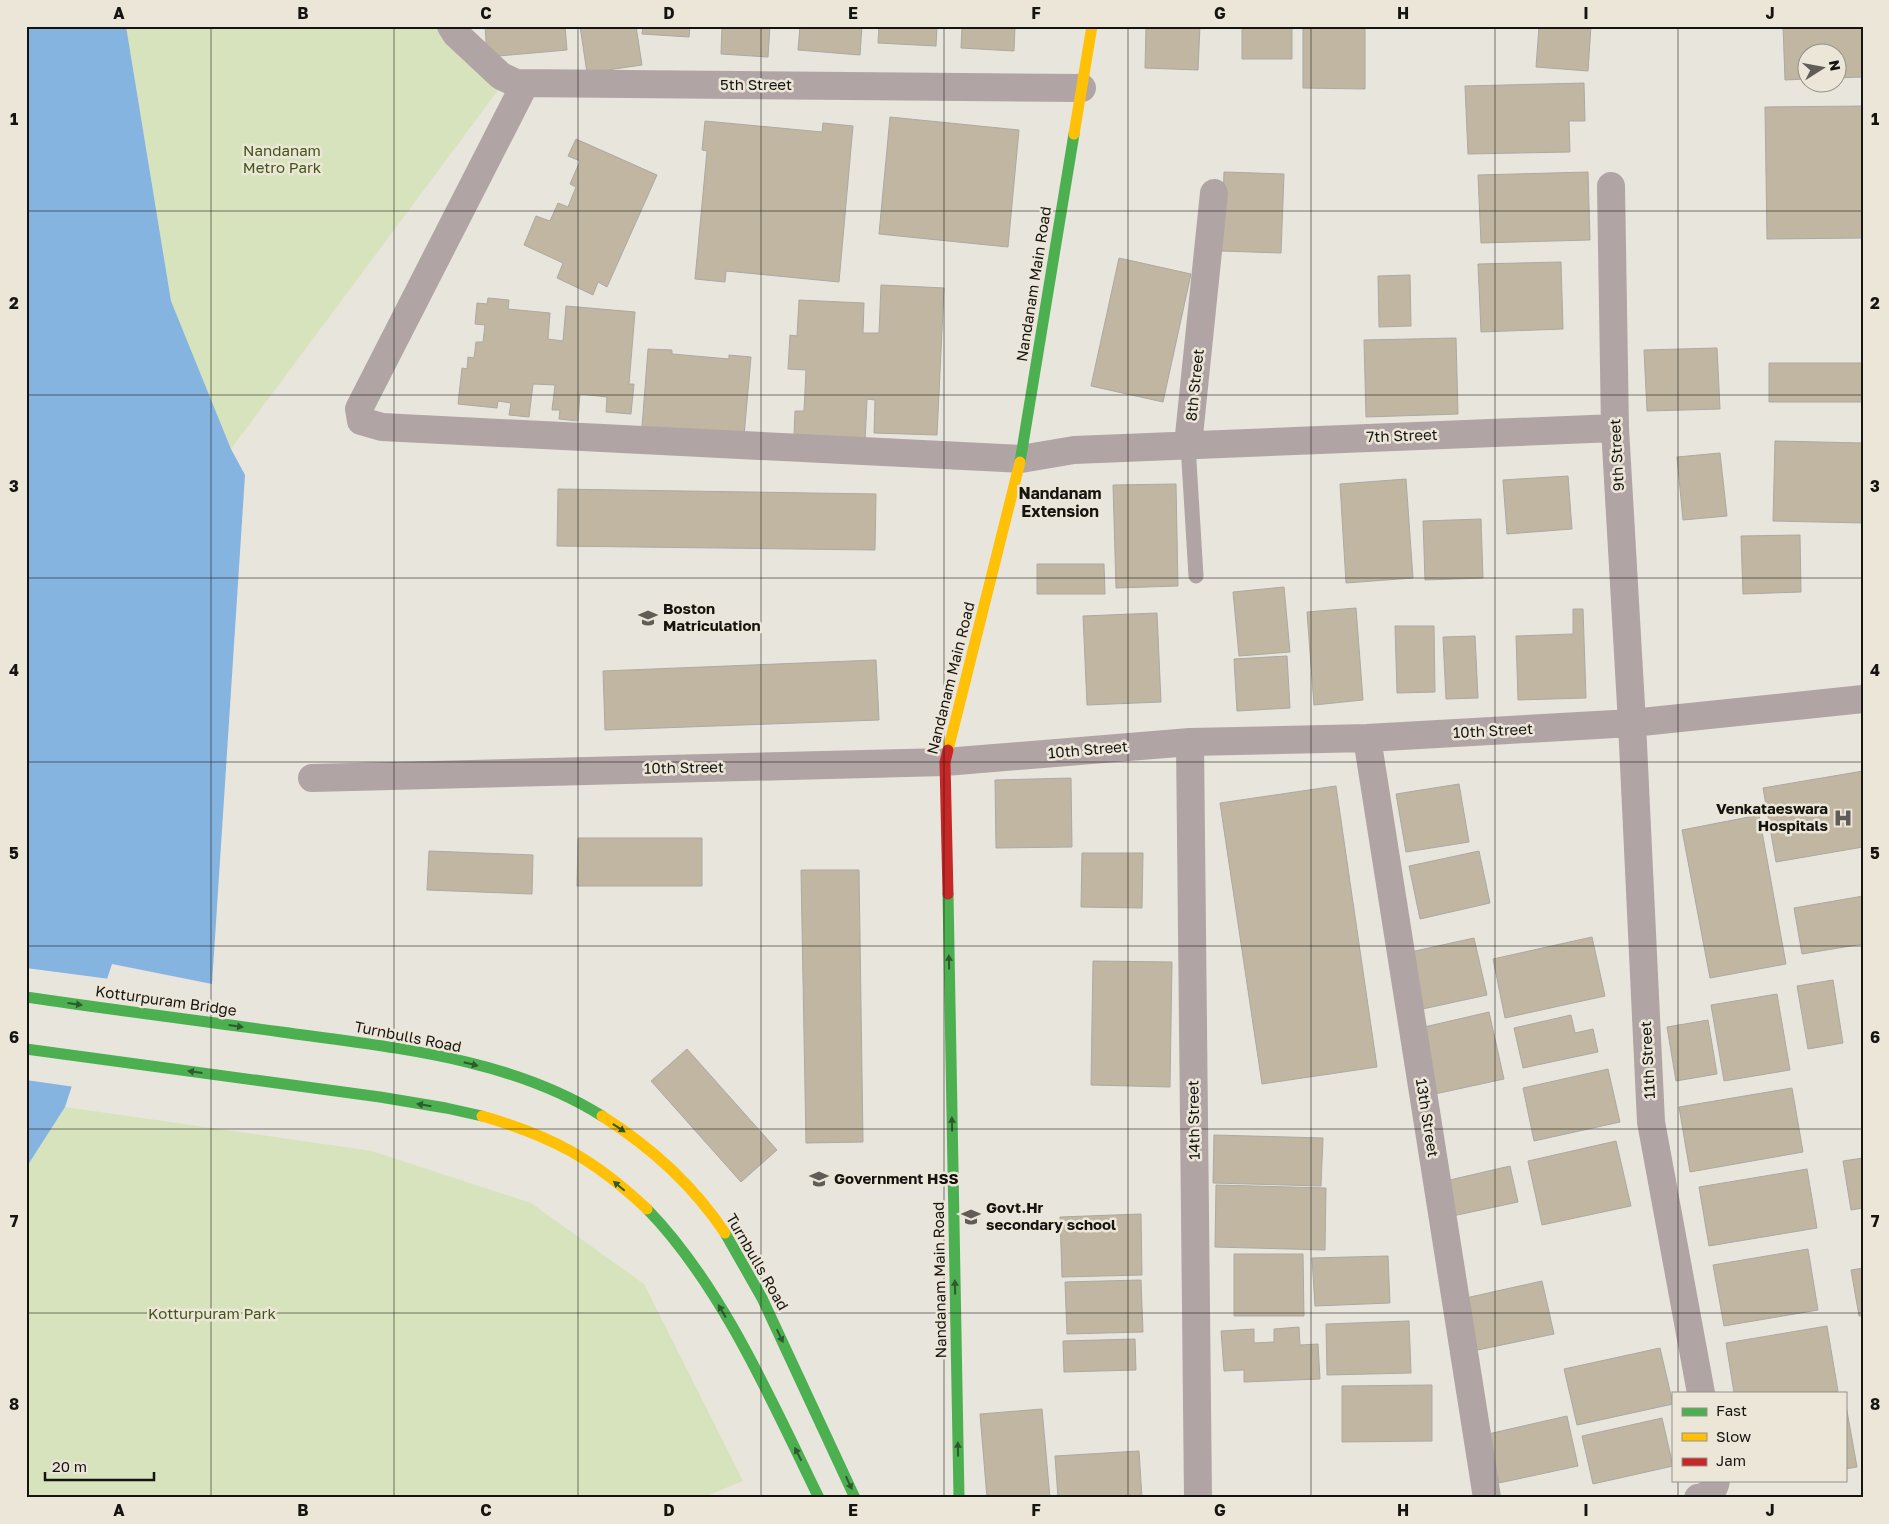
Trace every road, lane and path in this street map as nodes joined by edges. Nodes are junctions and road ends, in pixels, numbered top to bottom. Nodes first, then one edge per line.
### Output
1 (452, 26) edge
2 (1092, 26) edge
3 (525, 84) junction
4 (1082, 88) junction
5 (1611, 186) dead end
6 (1214, 193) dead end
7 (1615, 428) junction
8 (1188, 445) junction
9 (1021, 459) junction
10 (1196, 576) dead end
11 (1863, 699) edge
12 (1632, 724) junction
13 (1367, 738) junction
14 (1190, 742) junction
15 (945, 762) junction
16 (312, 778) dead end
17 (26, 997) edge
18 (302, 1035) joint
19 (26, 1049) edge
20 (1701, 1392) edge
21 (820, 1498) edge
22 (855, 1498) edge
23 (959, 1498) edge
24 (1198, 1498) edge
25 (1486, 1498) edge

1 - 3 street, 5th Street
2 - 4 main road, Nandanam Main Road
3 - 4 street, 5th Street
3 - 9 street, 7th Street
4 - 9 main road, Nandanam Main Road
5 - 7 street, 9th Street
6 - 8 street, 8th Street
7 - 8 street, 7th Street
7 - 12 street, 9th Street
8 - 9 street, 7th Street
8 - 10 lane, 8th Street
9 - 15 main road, Nandanam Main Road
11 - 12 street, 10th Street
12 - 13 street, 10th Street
12 - 20 street, 11th Street
13 - 14 street, 10th Street
13 - 25 street, 13th Street
14 - 15 street, 10th Street
14 - 24 street, 14th Street
15 - 16 street, 10th Street
23 -> 15 main road, Nandanam Main Road
17 -> 18 main road, Kotturpuram Bridge
18 -> 22 main road, Turnbulls Road
21 -> 19 main road

